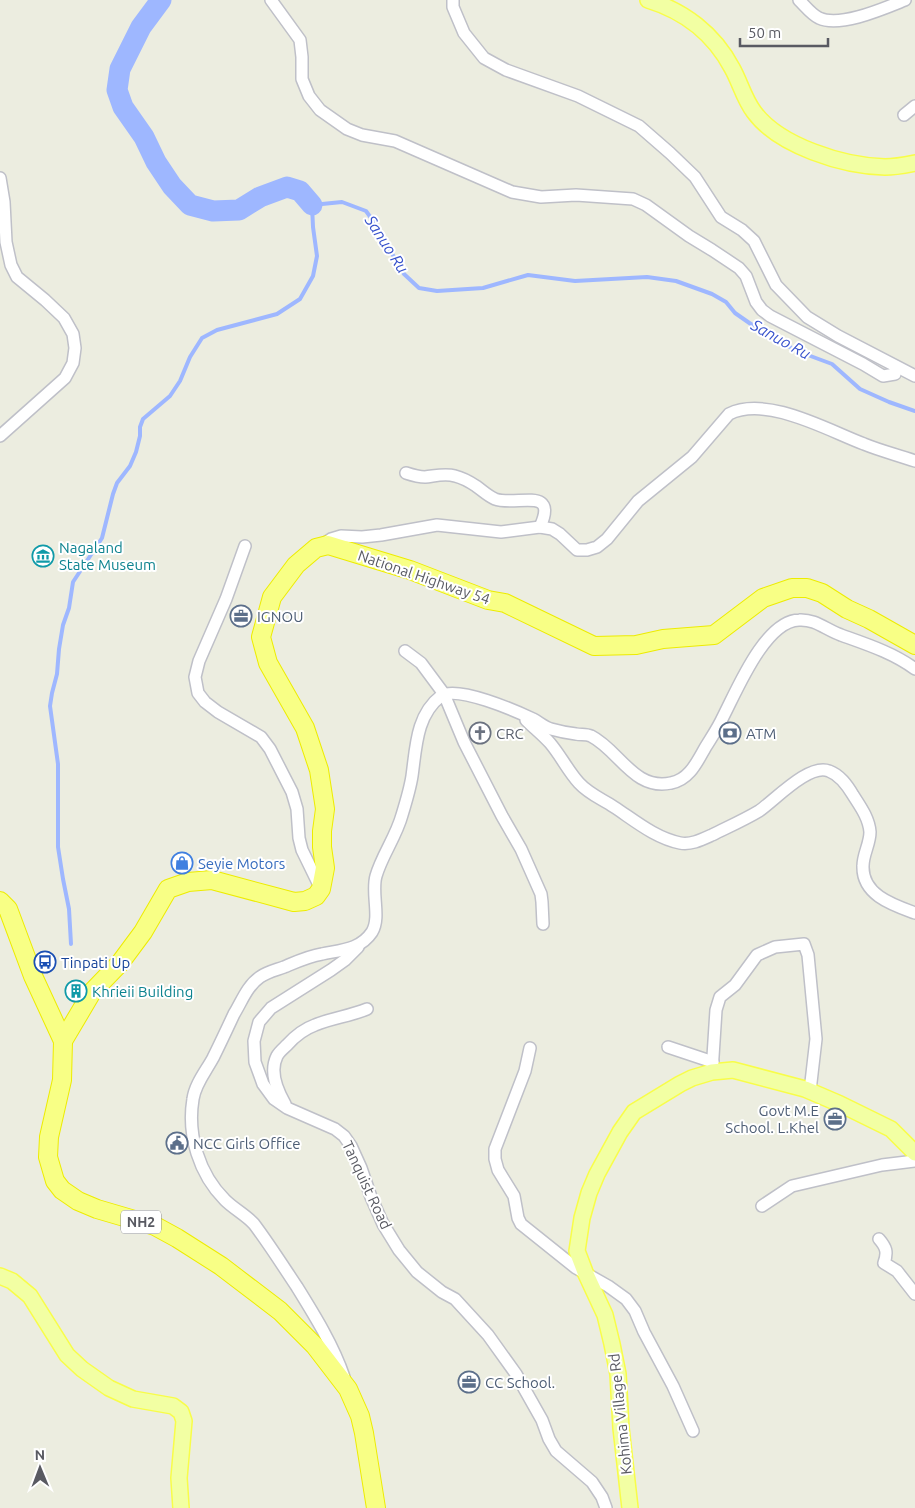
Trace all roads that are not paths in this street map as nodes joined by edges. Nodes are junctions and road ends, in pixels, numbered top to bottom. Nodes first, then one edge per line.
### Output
1 (271, 0) edge
2 (453, 0) edge
3 (648, 0) edge
4 (799, 0) edge
5 (905, 0) edge
6 (915, 106) edge
7 (904, 115) dead end
8 (915, 163) edge
9 (0, 178) edge
10 (895, 366) junction
11 (915, 376) edge
12 (0, 436) edge
13 (915, 461) edge
14 (406, 473) dead end
15 (540, 526) junction
16 (245, 546) dead end
17 (316, 548) junction
18 (915, 645) edge
19 (405, 651) dead end
20 (915, 669) edge
21 (444, 694) junction
22 (519, 713) junction
23 (321, 889) junction
24 (0, 901) edge
25 (915, 912) edge
26 (543, 924) dead end
27 (363, 942) junction
28 (367, 1009) dead end
29 (63, 1041) junction
30 (668, 1047) dead end
31 (530, 1048) dead end
32 (712, 1067) junction
33 (810, 1091) junction
34 (287, 1108) junction
35 (915, 1153) edge
36 (915, 1161) edge
37 (762, 1206) dead end
38 (879, 1238) dead end
39 (585, 1272) junction
40 (0, 1276) edge
41 (915, 1294) edge
42 (348, 1389) junction
43 (693, 1431) dead end
44 (181, 1508) edge
45 (376, 1508) edge
46 (606, 1508) edge
47 (630, 1508) edge

1 - 10 street
2 - 10 street
3 - 8 main road
4 - 5 street
6 - 7 street
9 - 12 street
10 - 11 street
13 - 15 street
14 - 15 street
15 - 17 street
16 - 23 street
17 - 18 highway, National Highway 54
17 - 23 highway
19 - 21 street
20 - 22 street
21 - 22 street
21 - 26 street
21 - 27 street, Tanquist Road
22 - 25 street
23 - 29 highway
24 - 29 highway, NH2
27 - 34 street, Tanquist Road
27 - 42 street
28 - 34 street
29 - 42 highway, NH2
30 - 32 street
31 - 39 street
32 - 33 main road, Kohima Village Rd
32 - 33 street
32 - 39 main road, Kohima Village Rd
33 - 35 main road, Kohima Village Rd
34 - 46 street, Tanquist Road
36 - 37 street
38 - 41 street
39 - 43 street
39 - 47 main road, Kohima Village Rd
40 - 44 main road
42 - 45 highway, NH2

